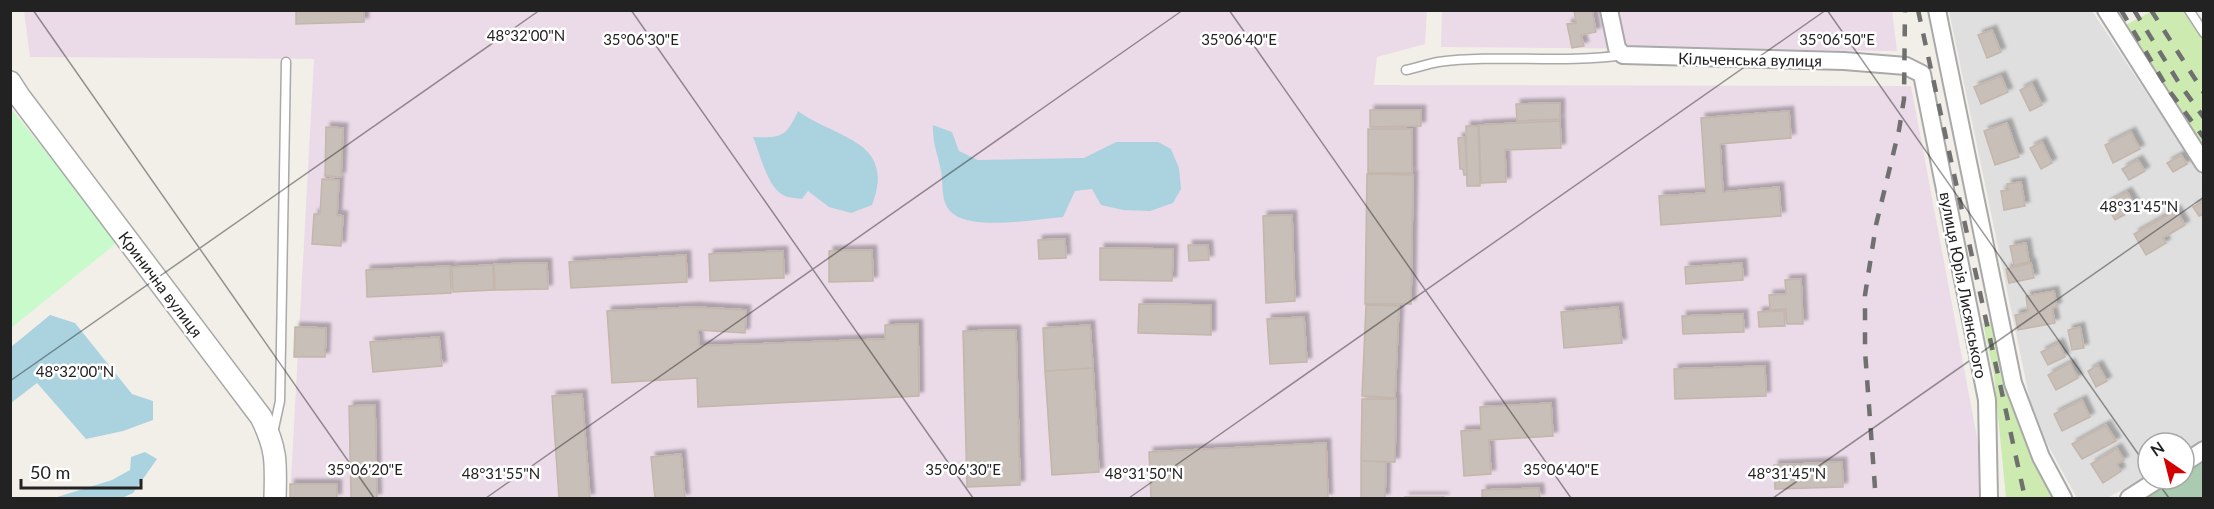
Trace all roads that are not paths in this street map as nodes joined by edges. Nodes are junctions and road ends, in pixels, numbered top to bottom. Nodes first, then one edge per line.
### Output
1 (1609, 10) edge
2 (1937, 10) edge
3 (2106, 10) edge
4 (2189, 10) edge
5 (2204, 33) edge
6 (1623, 55) junction
7 (286, 63) dead end
8 (1406, 70) dead end
9 (1922, 74) joint
10 (10, 82) edge
11 (2204, 164) edge
12 (272, 439) junction
13 (276, 498) edge
14 (1989, 498) edge
15 (2063, 498) edge

1 - 6 street
2 - 15 street
3 - 11 street
4 - 5 lane
6 - 8 lane
6 - 9 street, Кільченська вулиця
7 - 12 lane
9 - 14 street, вулиця Юрія Лисянського
10 - 12 street, Кринична вулиця
12 - 13 street, Кринична вулиця

